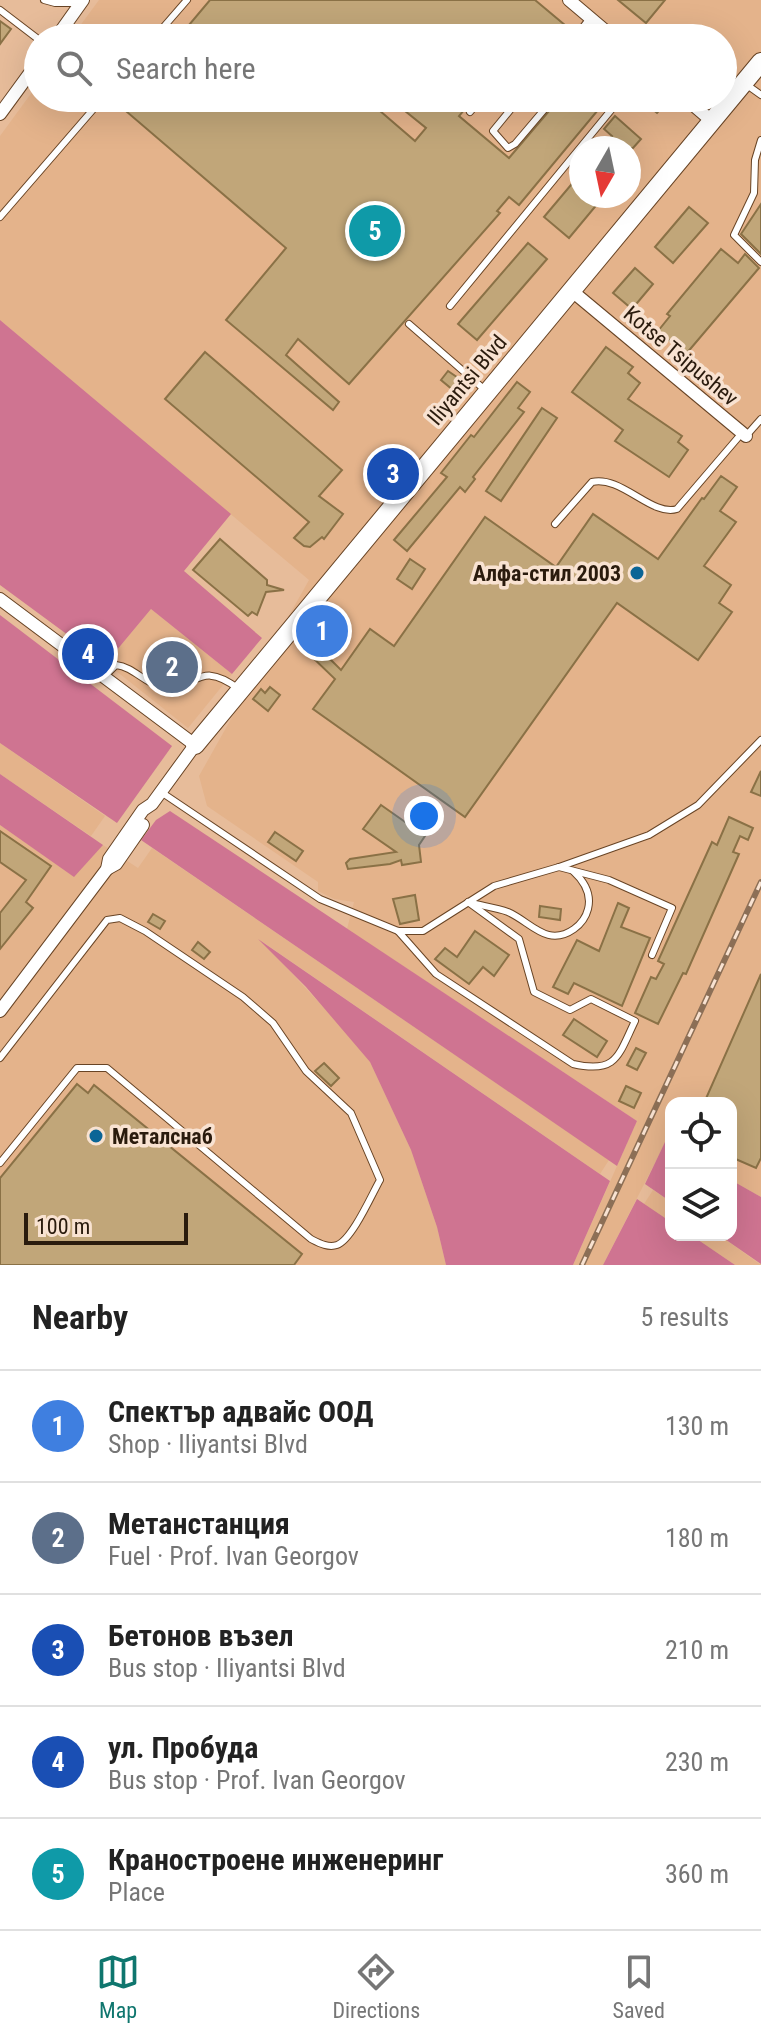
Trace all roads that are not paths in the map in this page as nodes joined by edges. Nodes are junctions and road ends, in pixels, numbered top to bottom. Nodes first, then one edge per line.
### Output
1 (44, 0) edge
2 (187, 0) edge
3 (569, 0) edge
4 (82, 2) edge
5 (0, 10) edge
6 (590, 18) junction
7 (66, 24) edge
8 (166, 24) edge
9 (585, 24) edge
10 (597, 24) edge
11 (24, 28) edge
12 (761, 62) edge
13 (24, 81) edge
14 (745, 82) junction
15 (737, 92) edge
16 (761, 95) edge
17 (91, 112) edge
18 (508, 112) edge
19 (542, 112) edge
20 (609, 112) edge
21 (701, 112) edge
22 (721, 112) edge
23 (0, 114) edge
24 (713, 122) junction
25 (761, 140) edge
26 (0, 217) edge
27 (761, 262) edge
28 (572, 291) junction
29 (450, 306) dead end
30 (409, 324) dead end
31 (488, 392) junction
32 (761, 419) edge
33 (744, 435) junction
34 (555, 524) dead end
35 (0, 599) edge
36 (104, 677) junction
37 (241, 690) junction
38 (761, 740) edge
39 (195, 745) junction
40 (161, 792) junction
41 (559, 867) junction
42 (573, 871) junction
43 (468, 902) junction
44 (398, 931) junction
45 (652, 955) dead end
46 (0, 1011) edge
47 (0, 1058) edge
48 (0, 1163) edge

1 - 4 lane
2 - 8 lane
3 - 6 street
4 - 7 street
5 - 11 lane
6 - 9 lane
6 - 10 street
12 - 14 street, Iliyantsi Blvd
13 - 23 street
14 - 15 street, Iliyantsi Blvd
14 - 16 lane
17 - 26 lane
18 - 19 lane
20 - 29 lane
21 - 24 street
22 - 24 street, Iliyantsi Blvd
24 - 28 street, Iliyantsi Blvd
25 - 27 lane
28 - 31 street, Iliyantsi Blvd
28 - 33 street, Kotse Tsipushev
30 - 31 lane
31 - 37 street, Iliyantsi Blvd
32 - 33 lane, Kotse Tsipushev
33 - 34 lane
35 - 36 street
36 - 37 lane
36 - 39 street
37 - 39 street, Iliyantsi Blvd
38 - 41 lane
39 - 40 street, Iliyantsi Blvd
40 - 44 lane
40 - 46 street, Iliyantsi Blvd
41 - 42 lane
41 - 43 lane
42 - 43 lane
42 - 45 lane
43 - 44 lane
43 - 44 lane
47 - 48 lane

